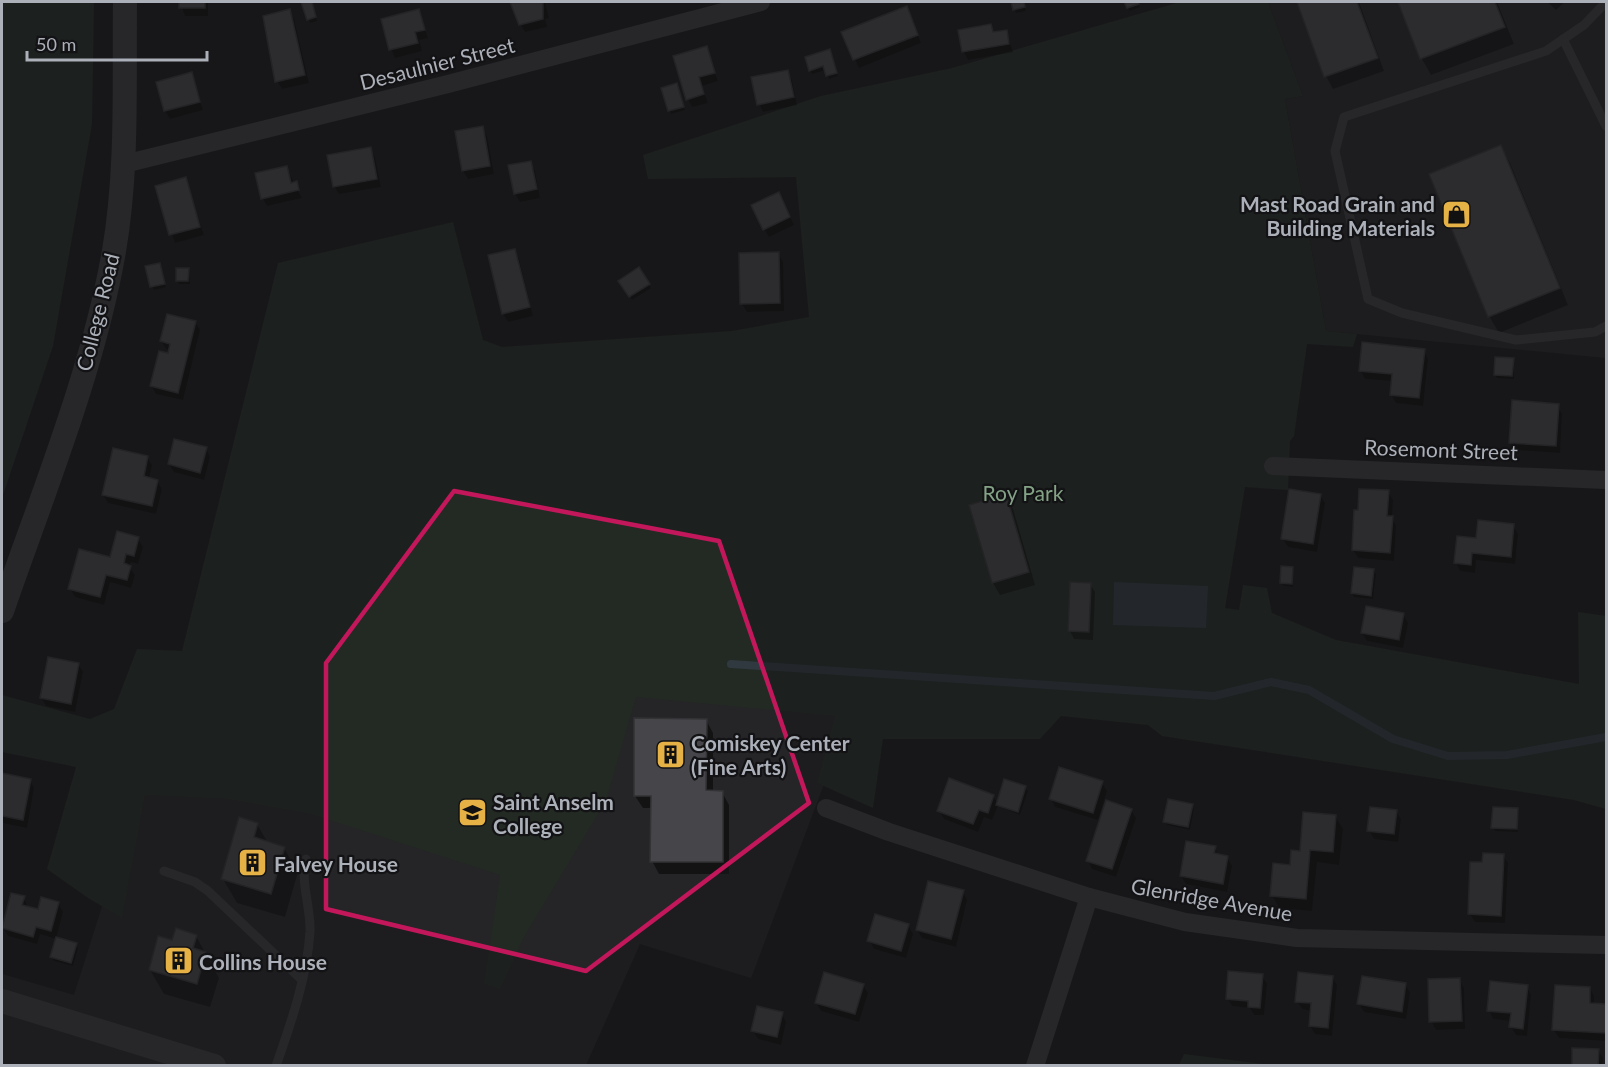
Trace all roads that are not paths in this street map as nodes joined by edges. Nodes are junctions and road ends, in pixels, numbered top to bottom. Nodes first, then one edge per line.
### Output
1 (125, 2) edge
2 (761, 2) edge
3 (1606, 2) edge
4 (1563, 39) junction
5 (1606, 126) edge
6 (124, 164) junction
7 (1606, 326) edge
8 (1273, 466) dead end
9 (1606, 480) edge
10 (2, 611) edge
11 (826, 808) dead end
12 (306, 859) dead end
13 (164, 870) dead end
14 (1089, 897) junction
15 (1606, 945) edge
16 (302, 980) junction
17 (2, 1001) edge
18 (214, 1065) edge
19 (276, 1065) edge
20 (1035, 1065) edge

1 - 6 street, College Road
2 - 6 street, Desaulnier Street
3 - 4 lane
4 - 5 lane
4 - 7 lane
6 - 10 street, College Road
8 - 9 street, Rosemont Street
11 - 14 street, Glenridge Avenue
12 - 16 lane
13 - 16 lane
14 - 15 street, Glenridge Avenue
14 - 20 street
16 - 19 lane
17 - 18 street

